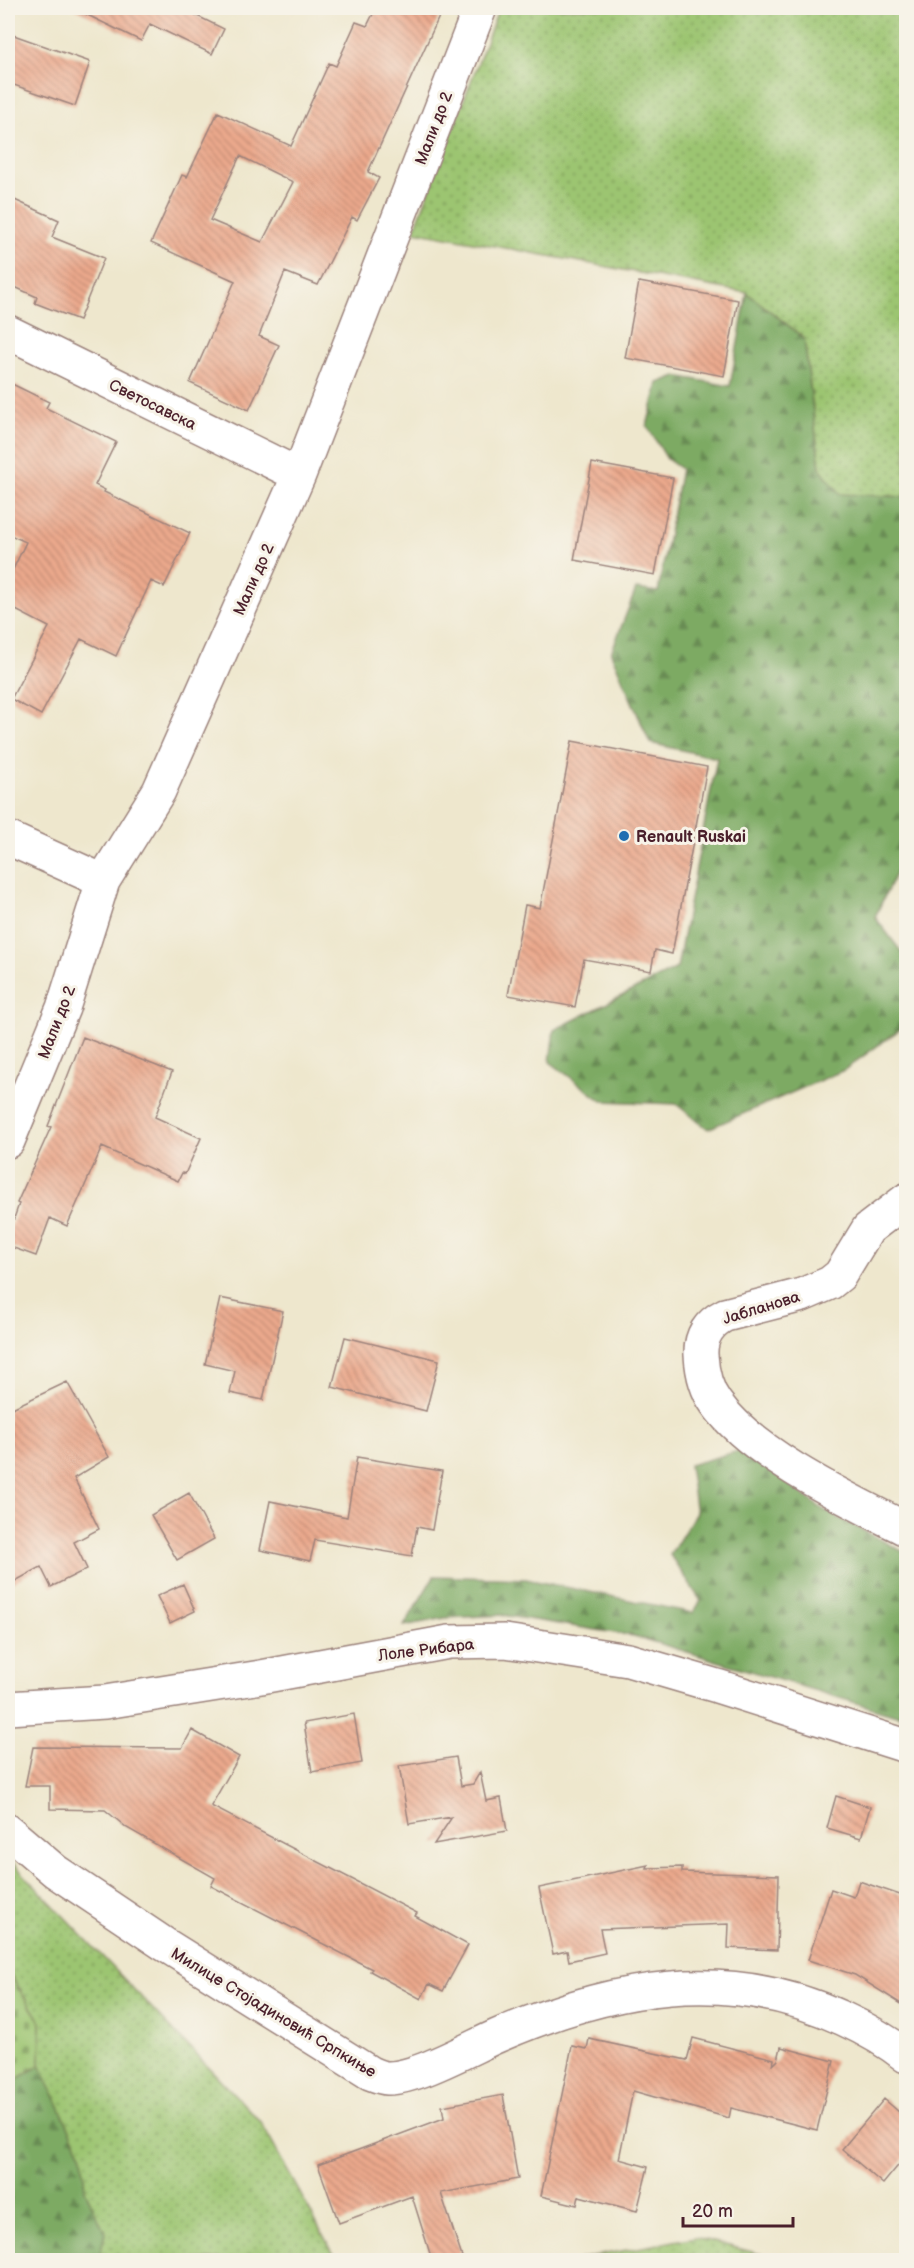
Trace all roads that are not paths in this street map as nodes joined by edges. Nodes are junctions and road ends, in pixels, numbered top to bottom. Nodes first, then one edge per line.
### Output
1 (480, 8) edge
2 (8, 332) edge
3 (299, 475) junction
4 (8, 838) edge
5 (103, 881) junction
6 (8, 1141) edge
7 (906, 1200) edge
8 (906, 1529) edge
9 (8, 1708) edge
10 (906, 1746) edge
11 (8, 1831) edge
12 (906, 2056) edge

1 - 3 street, Мали до 2
2 - 3 street, Светосавска
3 - 5 street, Мали до 2
4 - 5 street
5 - 6 street, Мали до 2
7 - 8 street, Јабланова
9 - 10 street, Лоле Рибара
11 - 12 street, Милице Стојадиновић Српкиње

